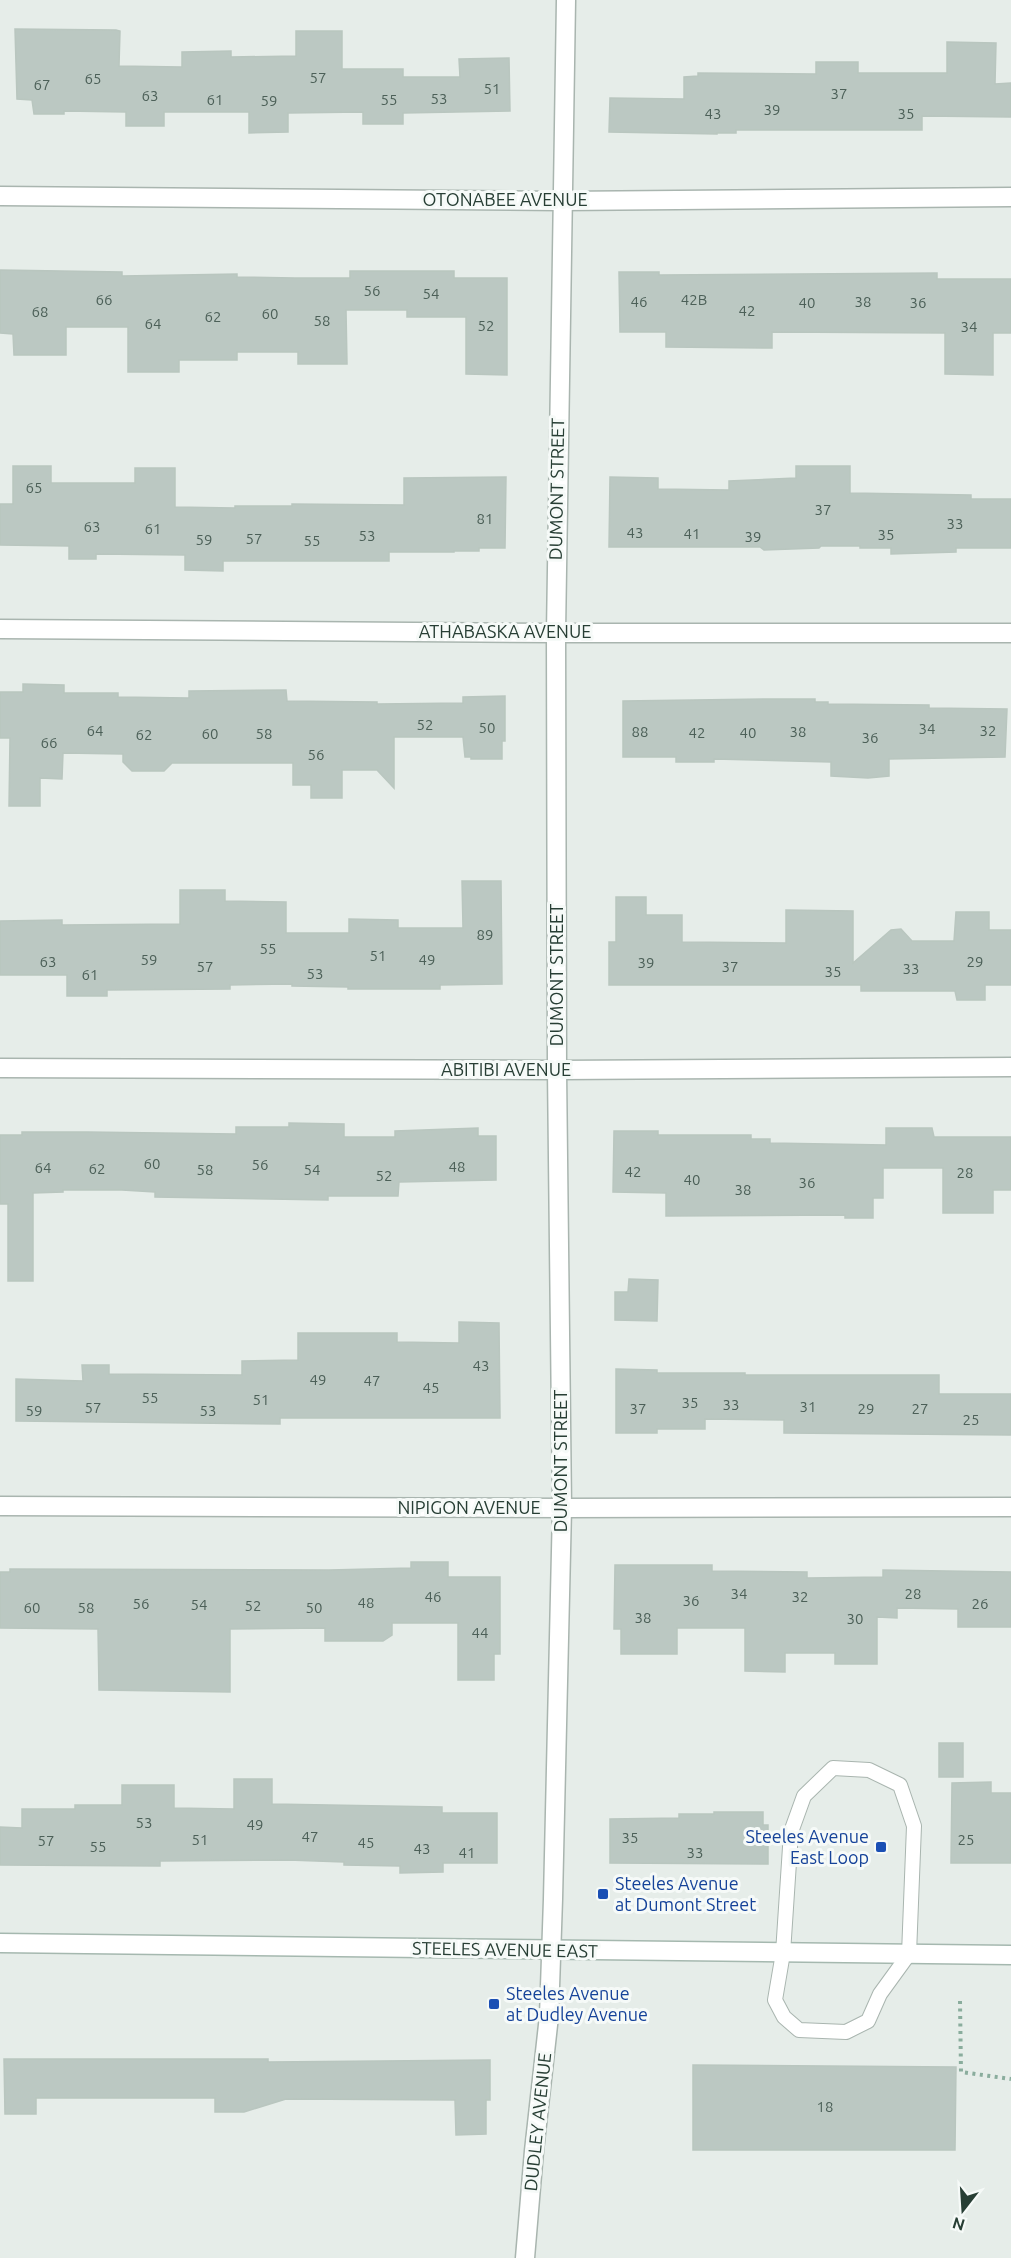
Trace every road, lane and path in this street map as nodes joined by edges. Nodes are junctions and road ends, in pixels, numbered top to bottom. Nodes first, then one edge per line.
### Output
1 (566, 0) edge
2 (0, 196) edge
3 (1011, 197) edge
4 (561, 201) junction
5 (0, 629) edge
6 (556, 633) junction
7 (1011, 633) edge
8 (1011, 1067) edge
9 (0, 1068) edge
10 (557, 1070) junction
11 (0, 1506) edge
12 (1011, 1507) edge
13 (562, 1508) junction
14 (0, 1943) edge
15 (550, 1951) junction
16 (783, 1953) junction
17 (909, 1954) junction
18 (1011, 1955) edge
19 (960, 2001) dead end
20 (1011, 2079) edge
21 (525, 2258) edge

1 - 4 street, DUMONT STREET
2 - 4 street, OTONABEE AVENUE
3 - 4 street, OTONABEE AVENUE
4 - 6 street, DUMONT STREET
5 - 6 street, ATHABASKA AVENUE
6 - 7 street, ATHABASKA AVENUE
6 - 10 street, DUMONT STREET
8 - 10 street, ABITIBI AVENUE
9 - 10 street, ABITIBI AVENUE
10 - 13 street, DUMONT STREET
11 - 13 street, NIPIGON AVENUE
12 - 13 street, NIPIGON AVENUE
13 - 15 street, DUMONT STREET
14 - 15 street, STEELES AVENUE EAST
15 - 16 street, STEELES AVENUE EAST
15 - 21 street, DUDLEY AVENUE
16 - 17 street, STEELES AVENUE EAST
16 - 17 lane
16 - 17 lane
17 - 18 street, STEELES AVENUE EAST
19 - 20 path

